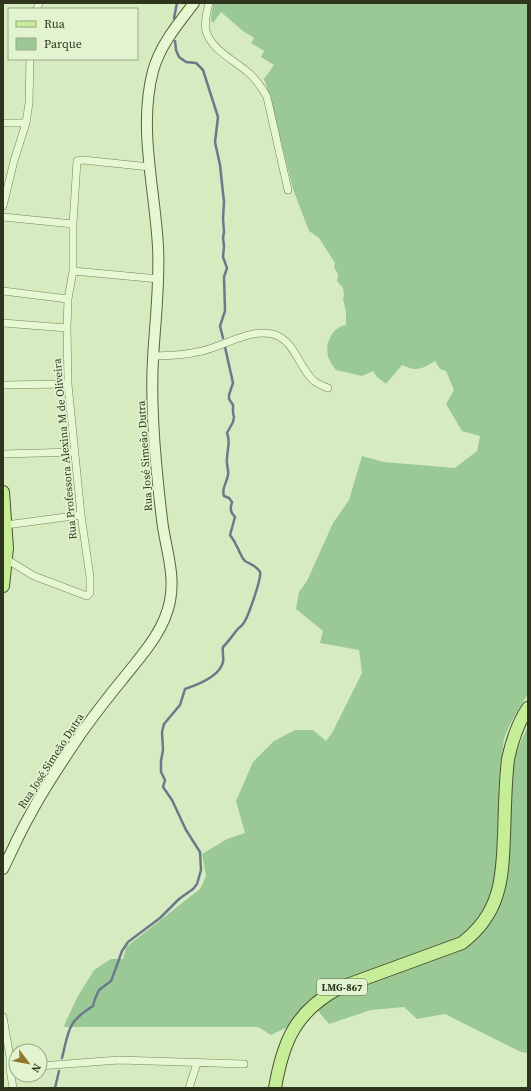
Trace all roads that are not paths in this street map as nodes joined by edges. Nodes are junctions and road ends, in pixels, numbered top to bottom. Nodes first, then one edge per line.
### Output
1 (194, 3) edge
2 (209, 3) edge
3 (30, 60) edge
4 (3, 123) edge
5 (26, 123) junction
6 (150, 167) junction
7 (288, 190) dead end
8 (3, 206) edge
9 (3, 217) edge
10 (73, 224) junction
11 (73, 271) junction
12 (159, 279) junction
13 (3, 291) edge
14 (68, 299) junction
15 (3, 323) edge
16 (67, 328) junction
17 (153, 356) junction
18 (68, 384) junction
19 (3, 385) edge
20 (328, 388) dead end
21 (75, 452) junction
22 (3, 454) edge
23 (3, 492) edge
24 (81, 515) junction
25 (6, 526) junction
26 (6, 559) junction
27 (3, 586) edge
28 (528, 708) edge
29 (3, 869) edge
30 (3, 1017) edge
31 (8, 1046) edge
32 (197, 1063) junction
33 (244, 1064) dead end
34 (48, 1065) edge
35 (189, 1088) edge
36 (275, 1088) edge

1 - 6 main road, Rua José Simeão Dutra
2 - 7 street
3 - 5 street
4 - 5 street
5 - 8 street
6 - 10 street, Rua Professora Alexina M de Oliveira
6 - 12 main road, Rua José Simeão Dutra
9 - 10 street
10 - 11 street, Rua Professora Alexina M de Oliveira
11 - 12 street
11 - 14 street, Rua Professora Alexina M de Oliveira
12 - 17 main road, Rua José Simeão Dutra
13 - 14 street
14 - 16 street, Rua Professora Alexina M de Oliveira
15 - 16 street
16 - 18 street, Rua Professora Alexina M de Oliveira
17 - 20 street
17 - 29 main road, Rua José Simeão Dutra
18 - 19 street
18 - 21 street, Rua Professora Alexina M de Oliveira
21 - 22 street
21 - 24 street, Rua Professora Alexina M de Oliveira
23 - 25 main road
24 - 25 street
24 - 26 street, Rua Professora Alexina M de Oliveira
25 - 26 main road
26 - 27 main road
28 - 36 main road, LMG-867
30 - 31 street
32 - 33 street
32 - 34 street
32 - 35 street

